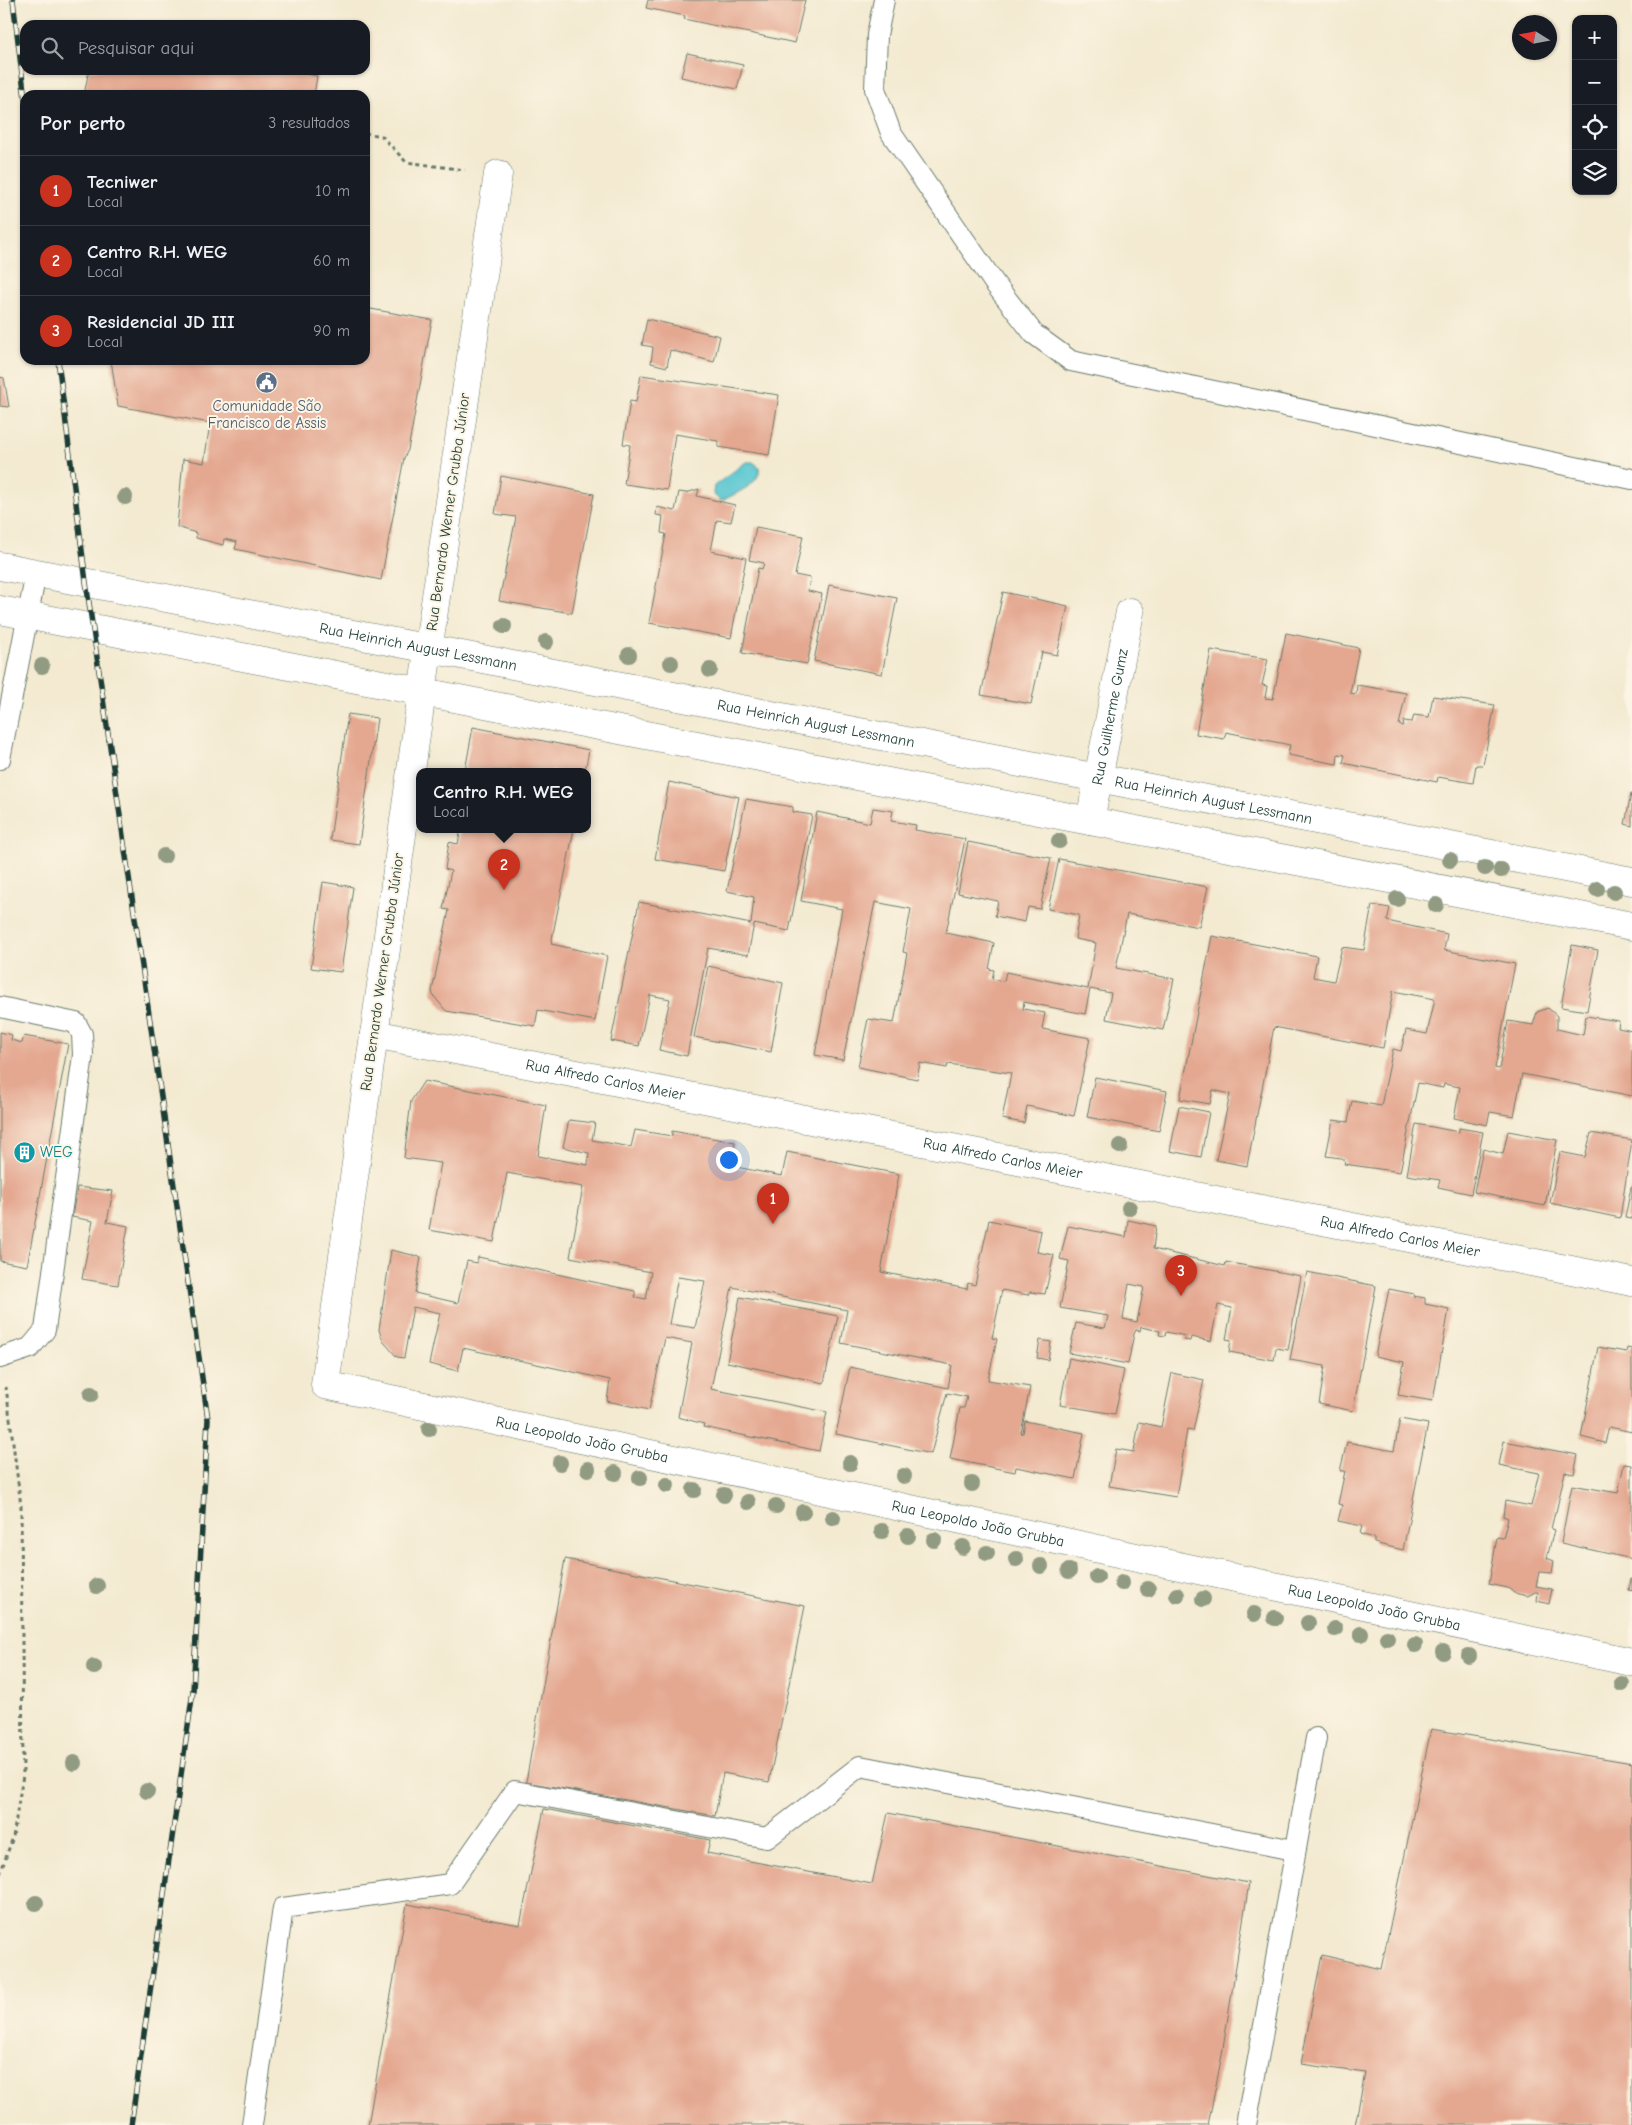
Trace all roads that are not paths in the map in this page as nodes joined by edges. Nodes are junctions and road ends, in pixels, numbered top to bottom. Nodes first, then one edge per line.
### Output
1 (884, 0) edge
2 (498, 174) road end
3 (1632, 479) edge
4 (0, 566) edge
5 (36, 573) junction
6 (0, 610) edge
7 (1130, 612) dead end
8 (28, 616) junction
9 (428, 648) junction
10 (422, 692) junction
11 (0, 759) edge
12 (1099, 778) junction
13 (1090, 821) junction
14 (1632, 881) edge
15 (1632, 926) edge
16 (0, 1007) edge
17 (374, 1034) junction
18 (1632, 1282) edge
19 (1, 1359) edge
20 (325, 1385) joint
21 (1632, 1662) edge
22 (1316, 1738) dead end
23 (1294, 1850) junction
24 (252, 2125) edge
25 (1246, 2125) edge

1 - 3 lane
2 - 9 street, Rua Bernardo Werner Grubba Júnior
4 - 5 street, Rua Heinrich August Lessmann
5 - 8 lane
5 - 9 street, Rua Heinrich August Lessmann
6 - 8 street
7 - 12 street, Rua Guilherme Gumz
8 - 10 street
8 - 11 lane
9 - 10 street, Rua Bernardo Werner Grubba Júnior
9 - 12 street, Rua Heinrich August Lessmann
10 - 13 street
10 - 17 street, Rua Bernardo Werner Grubba Júnior
12 - 13 street, Rua Guilherme Gumz
12 - 14 street, Rua Heinrich August Lessmann
13 - 15 street
16 - 19 lane
17 - 18 street, Rua Alfredo Carlos Meier
17 - 20 street, Rua Bernardo Werner Grubba Júnior
20 - 21 street, Rua Leopoldo João Grubba
22 - 23 lane
23 - 24 lane
23 - 25 lane

